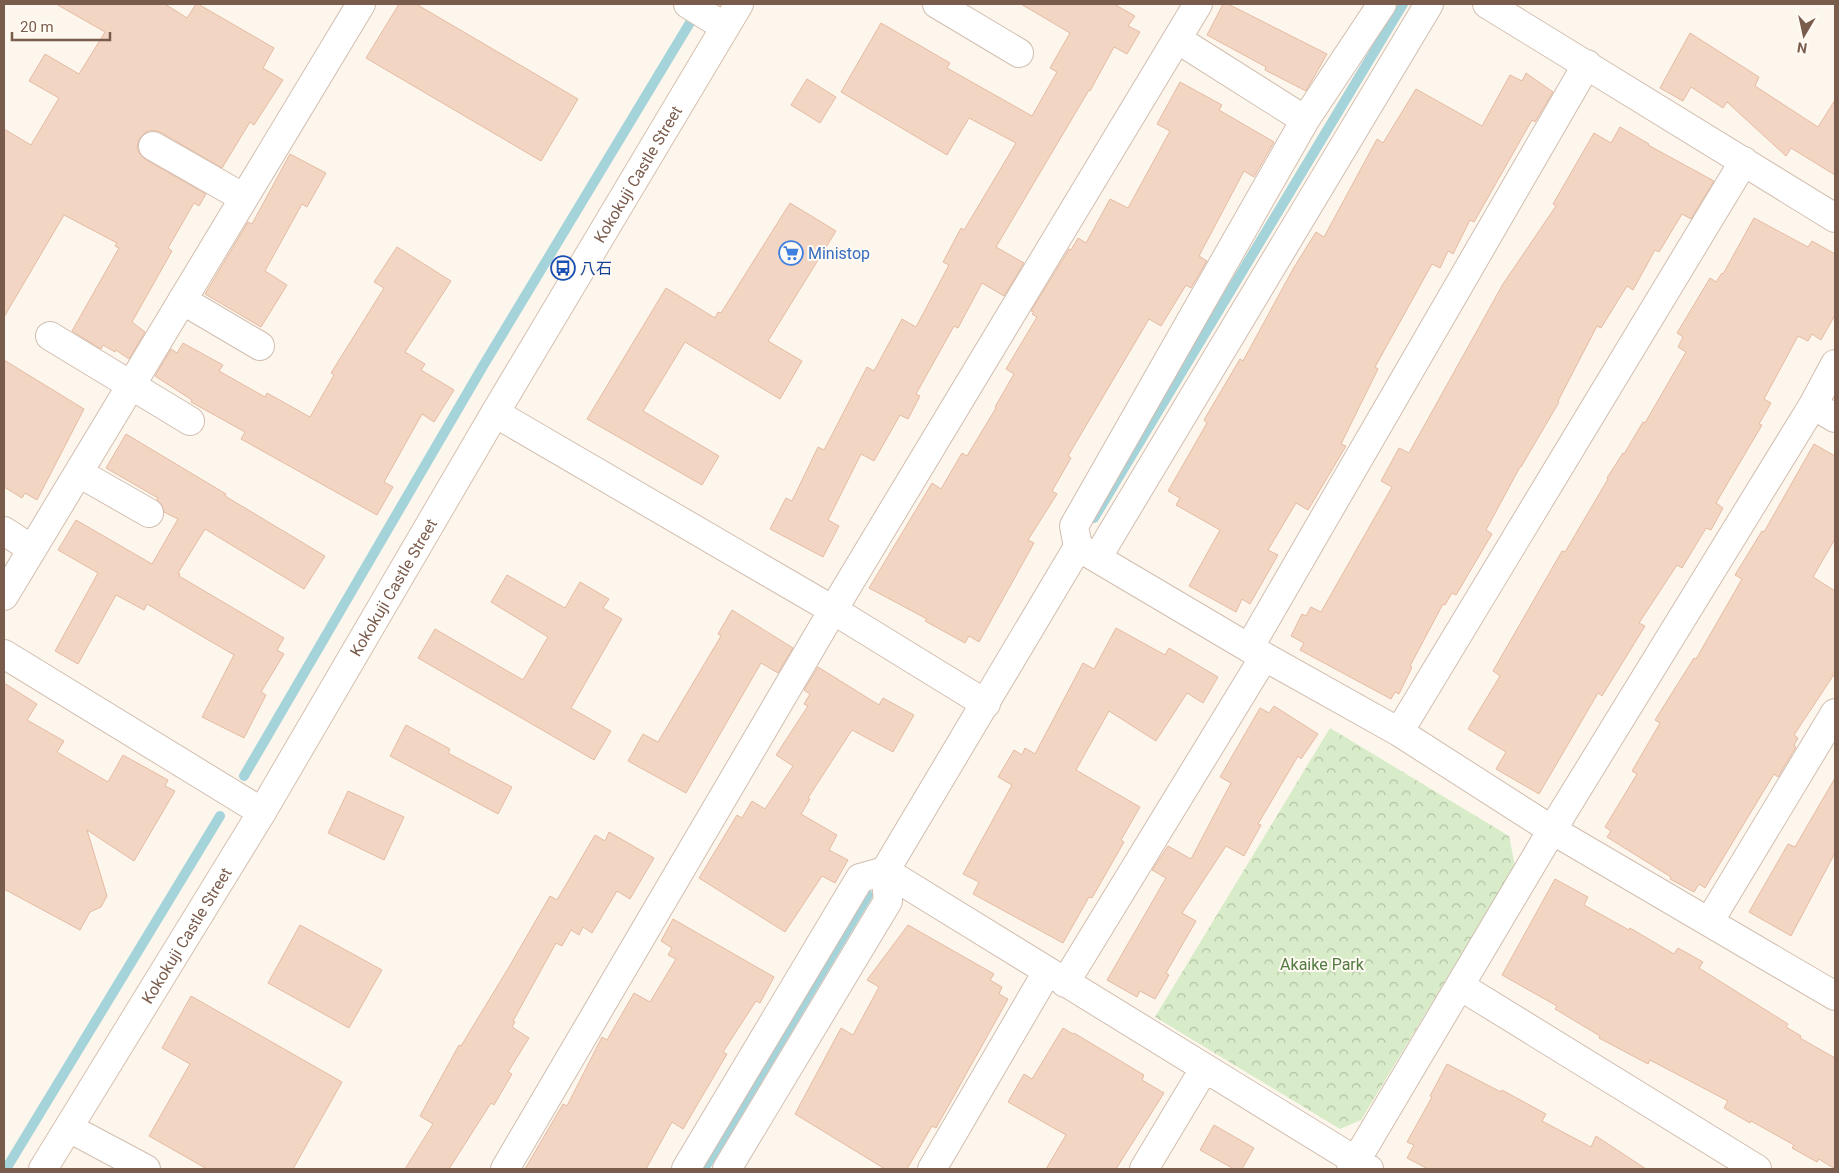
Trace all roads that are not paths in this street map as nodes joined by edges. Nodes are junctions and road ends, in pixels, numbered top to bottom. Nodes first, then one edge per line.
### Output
1 (361, 4) edge
2 (688, 4) edge
3 (739, 4) edge
4 (937, 4) edge
5 (1198, 4) edge
6 (1382, 4) edge
7 (1429, 4) edge
8 (1488, 4) edge
9 (721, 24) junction
10 (1177, 39) junction
11 (1019, 53) dead end
12 (1587, 64) junction
13 (1305, 120) junction
14 (153, 146) dead end
15 (1744, 161) junction
16 (244, 198) junction
17 (1835, 218) edge
18 (182, 300) junction
19 (50, 336) dead end
20 (260, 346) dead end
21 (1835, 364) edge
22 (130, 385) junction
23 (1824, 412) edge
24 (495, 413) junction
25 (190, 421) dead end
26 (79, 472) junction
27 (149, 513) dead end
28 (4, 531) edge
29 (32, 549) junction
30 (1088, 553) junction
31 (4, 596) edge
32 (833, 610) junction
33 (1256, 653) junction
34 (4, 654) edge
35 (986, 704) junction
36 (1835, 714) edge
37 (1399, 732) junction
38 (262, 812) junction
39 (1552, 830) junction
40 (886, 871) junction
41 (1709, 922) junction
42 (1056, 978) junction
43 (1460, 986) junction
44 (1835, 996) edge
45 (1204, 1069) junction
46 (69, 1128) junction
47 (1358, 1167) edge
48 (43, 1169) edge
49 (146, 1169) edge
50 (505, 1169) edge
51 (686, 1169) edge
52 (727, 1169) edge
53 (932, 1169) edge
54 (1144, 1169) edge
55 (1757, 1169) edge

1 - 16 street
2 - 9 street
3 - 9 street, Kokokuji Castle Street
4 - 11 street
5 - 10 street
6 - 13 street
7 - 30 street
8 - 12 street
9 - 24 street, Kokokuji Castle Street
10 - 13 street
10 - 32 street
12 - 15 street
12 - 33 street
13 - 30 street
14 - 16 street
15 - 17 street
15 - 37 street
16 - 18 street
18 - 20 street
18 - 22 street
19 - 22 street
21 - 23 street
22 - 25 street
22 - 26 street
23 - 39 street
24 - 32 street
24 - 38 street, Kokokuji Castle Street
26 - 27 street
26 - 29 street
28 - 29 street
29 - 31 street
30 - 33 street
30 - 35 street
32 - 35 street
32 - 50 street
33 - 37 street
33 - 42 street
34 - 38 street
35 - 40 street
36 - 41 street
37 - 39 street
38 - 46 street, Kokokuji Castle Street
39 - 41 street
39 - 43 street
40 - 42 street
40 - 51 street
40 - 52 street
41 - 44 street
42 - 45 street
42 - 53 street
43 - 47 street
43 - 55 street
45 - 47 street
45 - 54 street
46 - 48 street, Kokokuji Castle Street
46 - 49 street

